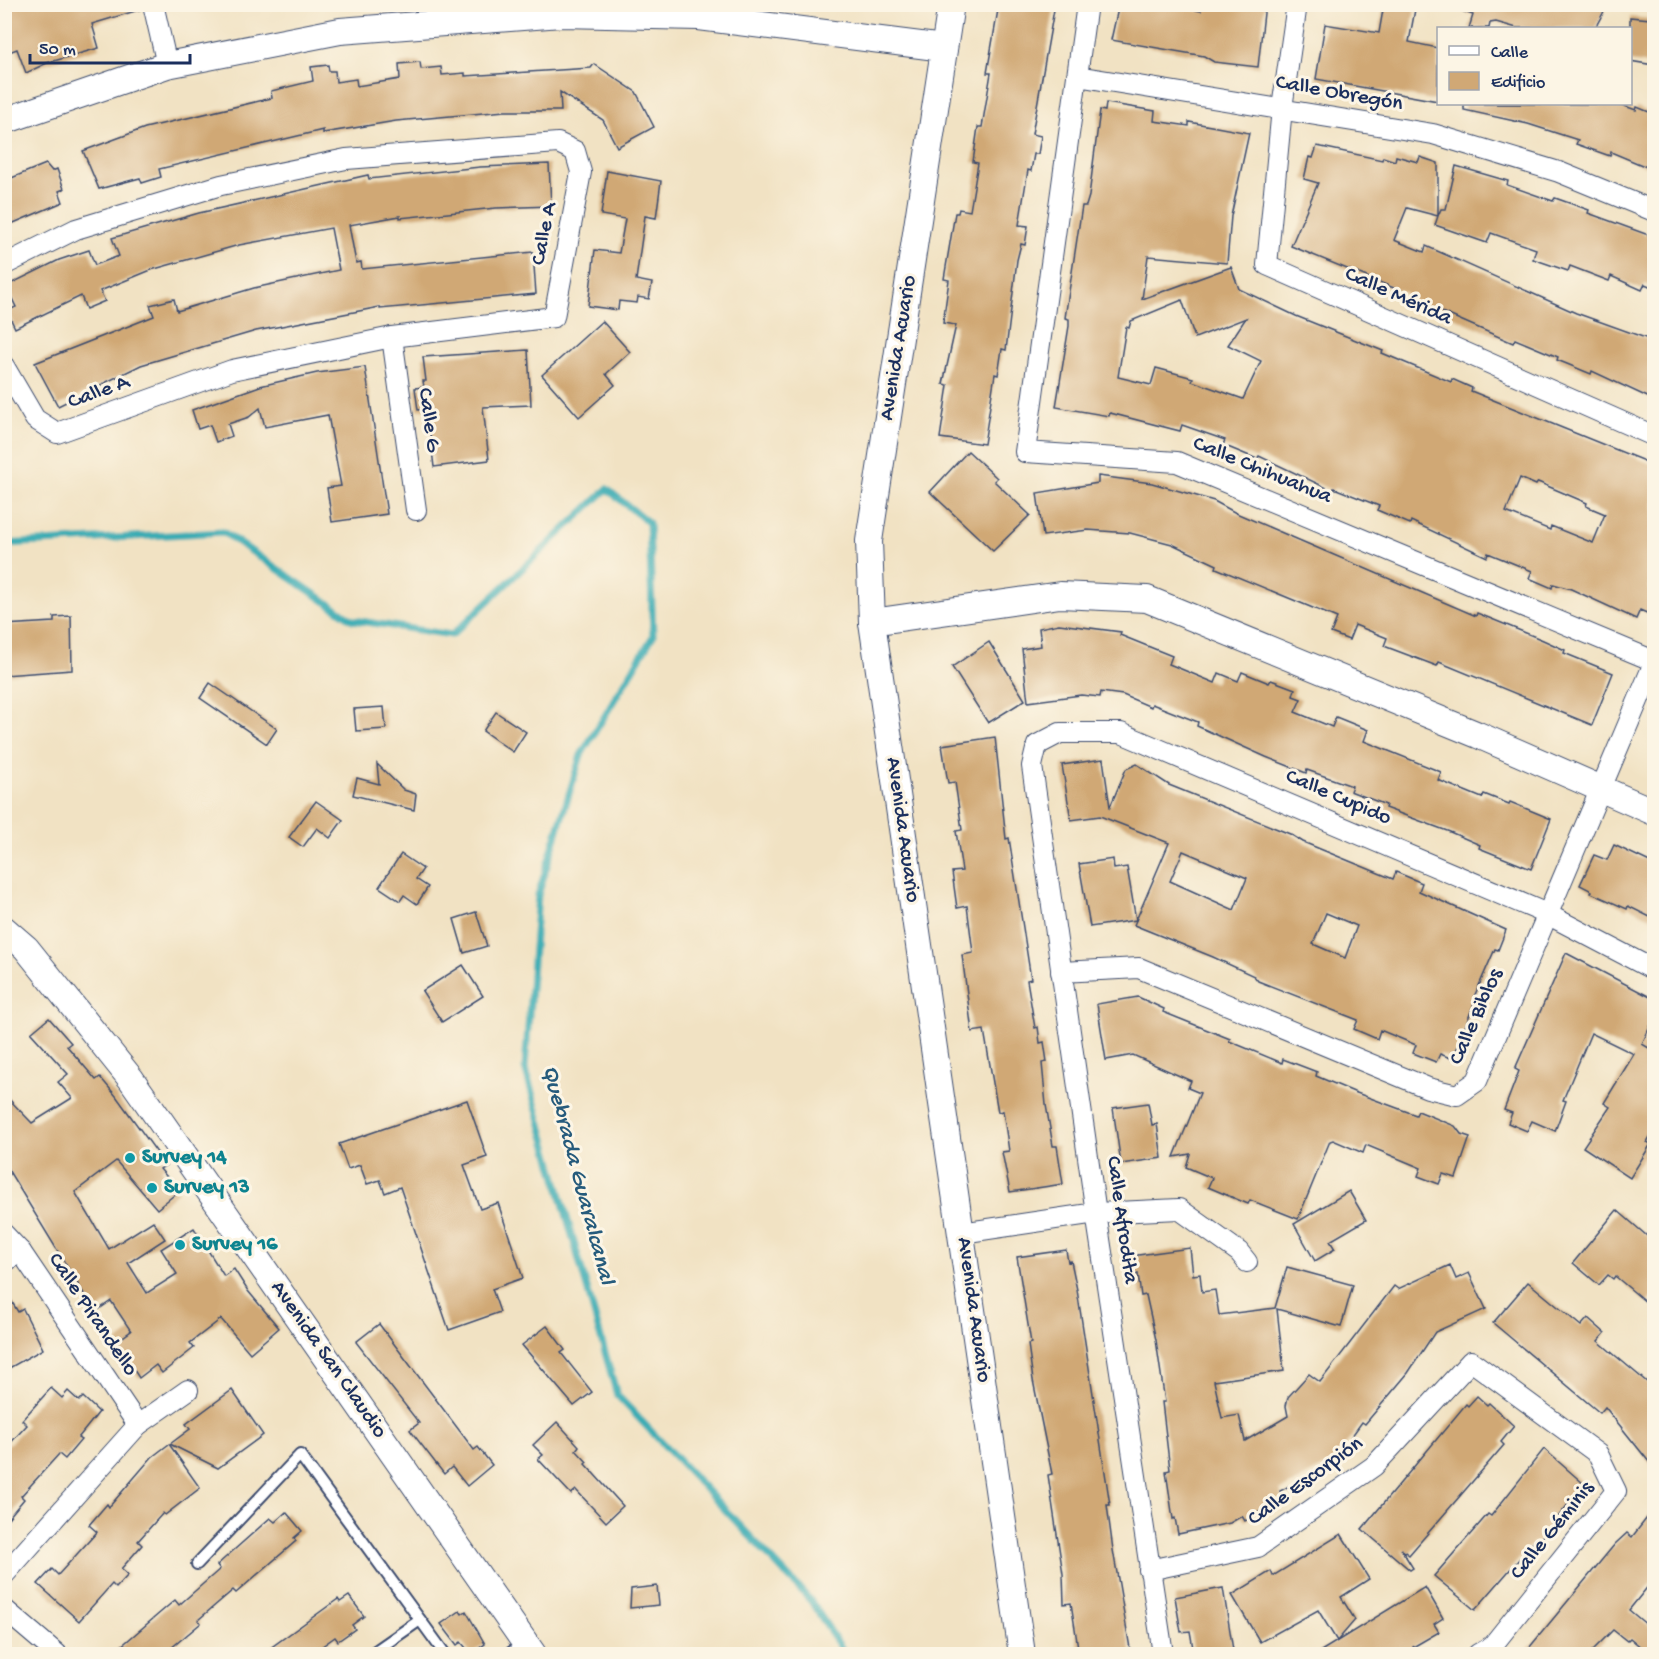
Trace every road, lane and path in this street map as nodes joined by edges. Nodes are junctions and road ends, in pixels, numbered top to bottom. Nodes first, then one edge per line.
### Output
1 (153, 4) edge
2 (951, 4) edge
3 (1087, 4) edge
4 (1297, 4) edge
5 (944, 48) junction
6 (167, 65) junction
7 (1077, 76) junction
8 (1282, 108) junction
9 (4, 121) edge
10 (1654, 211) edge
11 (4, 266) edge
12 (392, 337) junction
13 (4, 366) edge
14 (1654, 436) edge
15 (416, 510) dead end
16 (872, 622) junction
17 (1654, 662) edge
18 (1603, 788) junction
19 (1036, 791) joint
20 (1654, 812) edge
21 (1548, 914) junction
22 (4, 929) edge
23 (1654, 970) edge
24 (1061, 972) junction
25 (1096, 1213) junction
26 (961, 1233) junction
27 (4, 1234) edge
28 (13, 1257) edge
29 (1247, 1262) dead end
30 (188, 1390) dead end
31 (1544, 1413) joint
32 (138, 1425) junction
33 (197, 1564) dead end
34 (1149, 1570) junction
35 (4, 1575) edge
36 (4, 1609) edge
37 (420, 1620) junction
38 (522, 1650) edge
39 (57, 1654) edge
40 (371, 1654) edge
41 (445, 1654) edge
42 (1022, 1654) edge
43 (1163, 1654) edge
44 (1478, 1654) edge

1 - 6 street
2 - 5 street, Avenida Acuario
3 - 7 street, Calle Chihuahua
4 - 8 street
5 - 6 street
5 - 16 street, Avenida Acuario
6 - 9 street
7 - 8 street, Calle Obregón
7 - 17 street, Calle Chihuahua
8 - 10 street, Calle Obregón
8 - 14 street, Calle Mérida
11 - 12 street, Calle A
12 - 13 street, Calle A
12 - 15 street, Calle G
16 - 18 street
16 - 26 street, Avenida Acuario
17 - 18 street, Calle Biblos
18 - 20 street
18 - 21 street, Calle Biblos
19 - 21 street, Calle Cupido
19 - 24 street, Calle Afrodita
21 - 23 street, Calle Cupido
21 - 24 street, Calle Biblos
22 - 38 street, Avenida San Claudio
24 - 25 street, Calle Afrodita
25 - 26 street
25 - 29 street
25 - 34 street, Calle Afrodita
26 - 42 street, Avenida Acuario
27 - 28 street, Calle Pirandello
28 - 32 street, Calle Pirandello
30 - 32 street
31 - 34 street, Calle Escorpión
31 - 44 street, Calle Géminis
32 - 35 street
33 - 37 lane
34 - 43 street, Calle Afrodita
36 - 39 street
37 - 40 lane
37 - 41 lane

